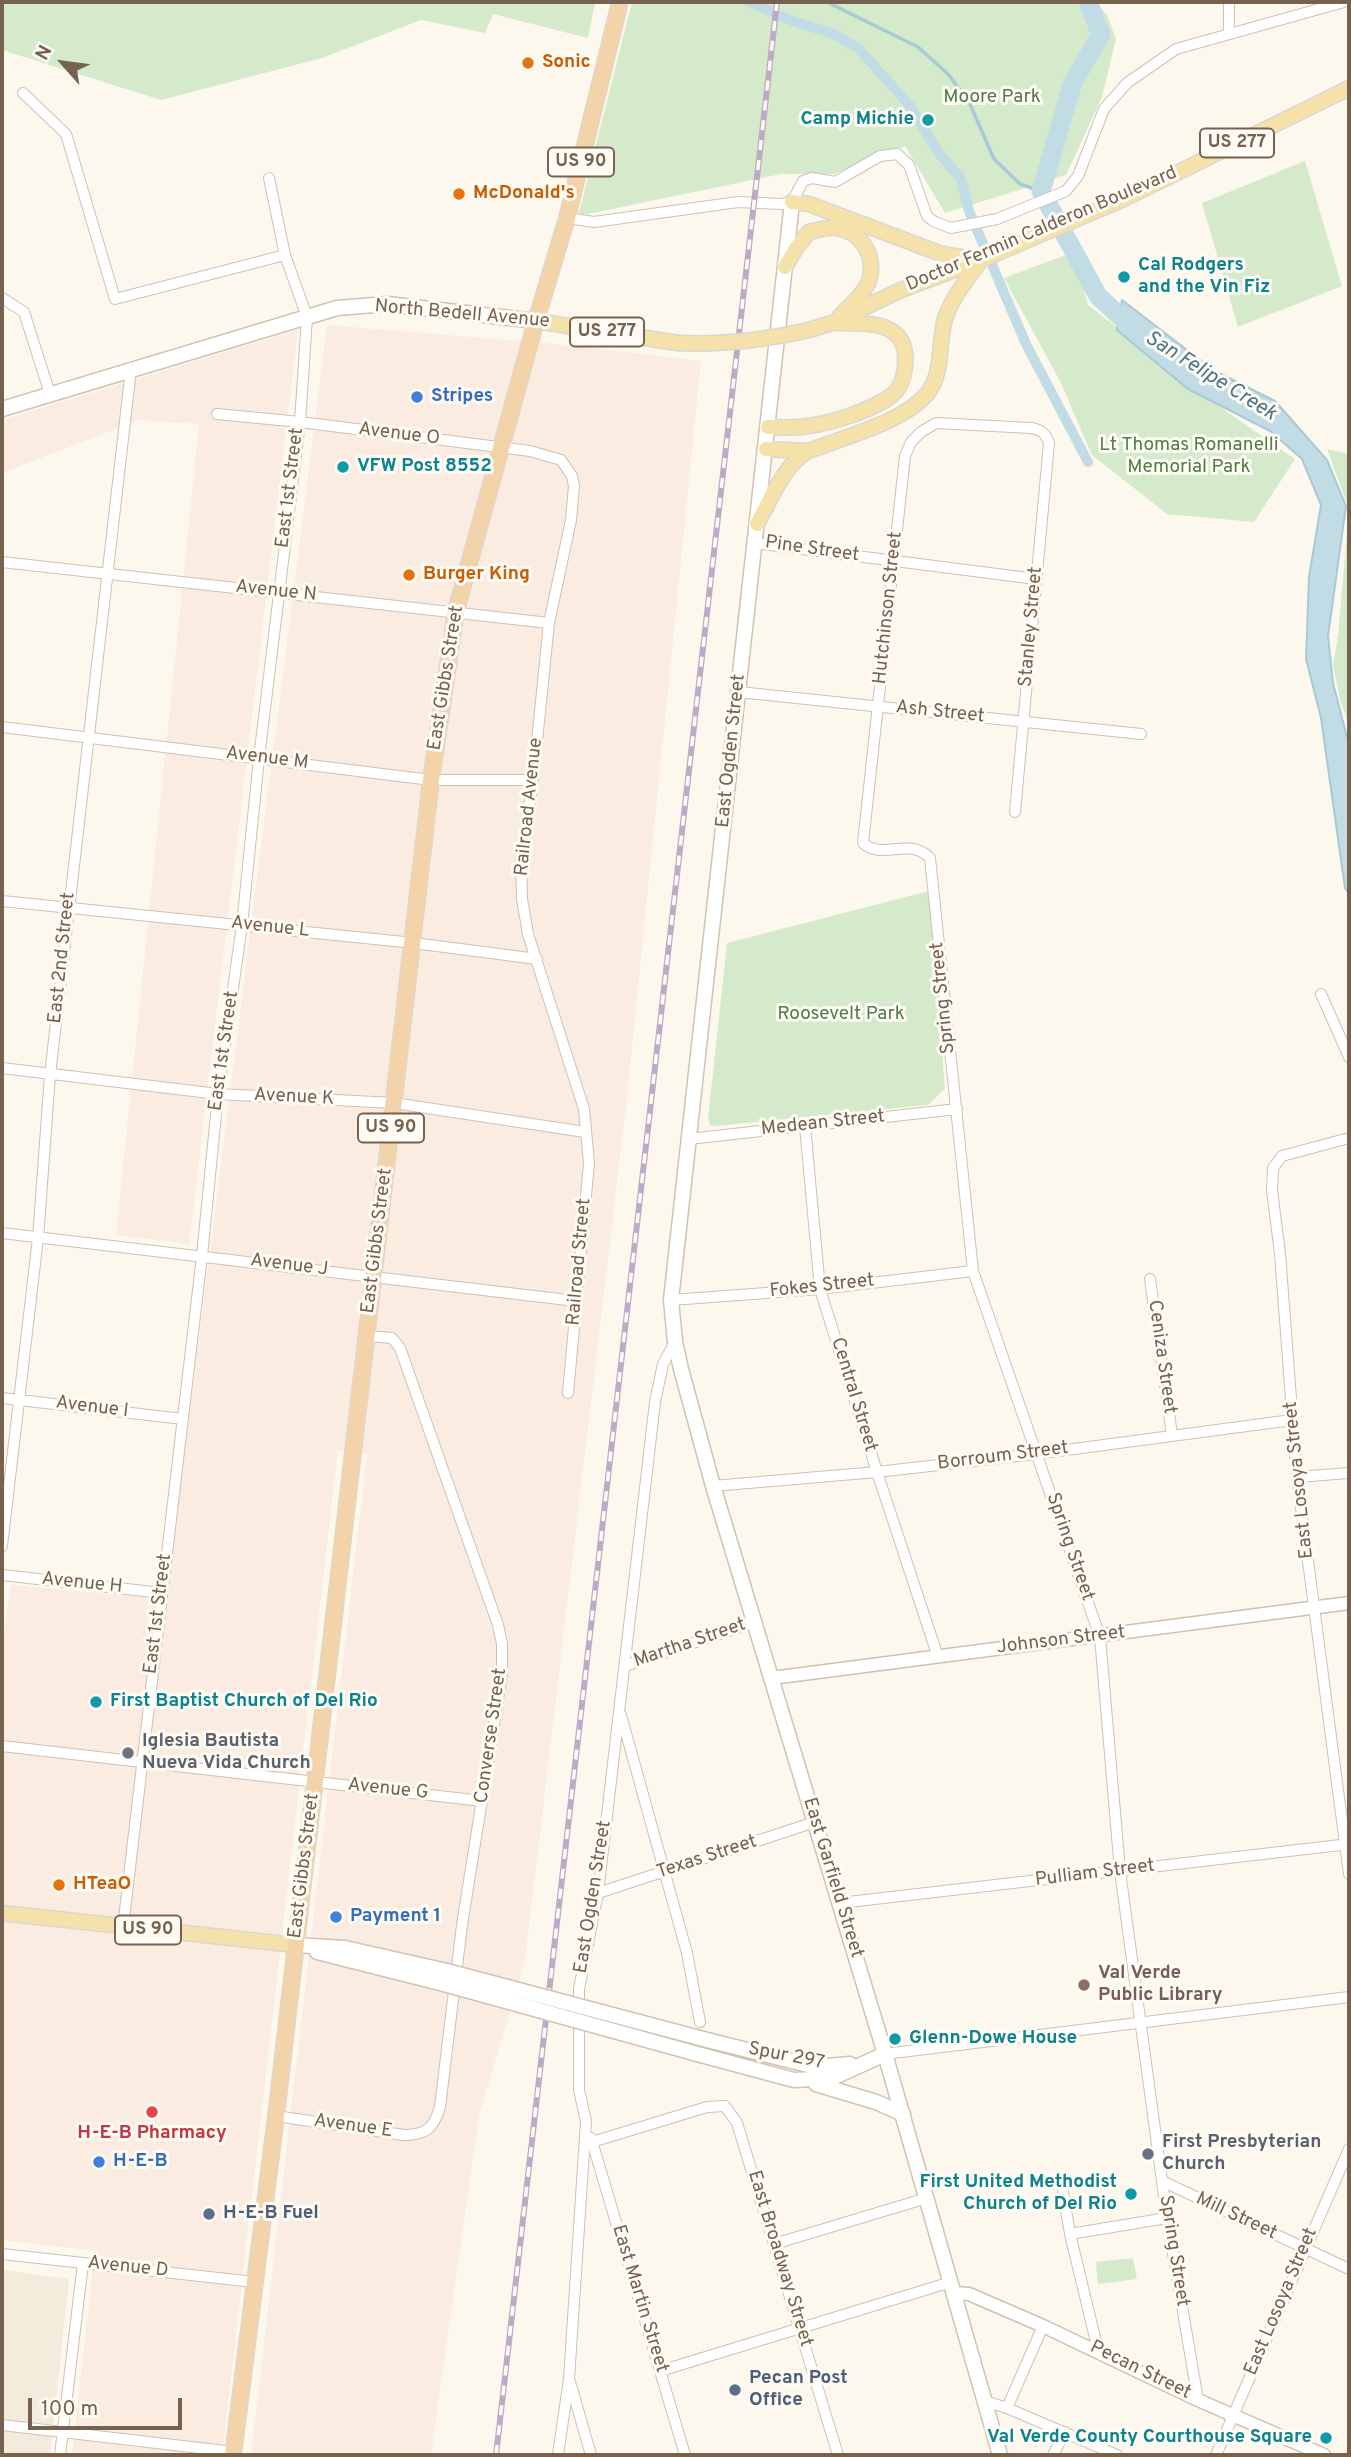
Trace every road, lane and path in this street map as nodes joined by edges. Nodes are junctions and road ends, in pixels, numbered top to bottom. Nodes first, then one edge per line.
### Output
1 (620, 2) edge
2 (1229, 2) edge
3 (1344, 2) edge
4 (1229, 34) junction
5 (1349, 88) edge
6 (23, 93) dead end
7 (270, 178) dead end
8 (792, 202) junction
9 (567, 218) junction
10 (285, 255) junction
11 (981, 260) junction
12 (785, 267) junction
13 (2, 298) edge
14 (307, 317) junction
15 (536, 321) junction
16 (832, 323) junction
17 (808, 330) joint
18 (131, 369) junction
19 (50, 394) junction
20 (2, 409) edge
21 (217, 414) dead end
22 (300, 422) junction
23 (768, 428) junction
24 (501, 448) junction
25 (766, 449) junction
26 (808, 451) junction
27 (905, 456) joint
28 (572, 475) joint
29 (757, 524) junction
30 (755, 543) junction
31 (894, 561) junction
32 (2, 562) edge
33 (107, 573) junction
34 (1036, 579) junction
35 (278, 593) junction
36 (456, 611) junction
37 (549, 623) junction
38 (739, 692) junction
39 (878, 707) junction
40 (1023, 722) junction
41 (2, 727) edge
42 (1141, 734) dead end
43 (88, 738) junction
44 (259, 758) junction
45 (431, 779) junction
46 (533, 780) junction
47 (1015, 812) dead end
48 (863, 843) joint
49 (2, 901) edge
50 (68, 909) junction
51 (242, 925) junction
52 (414, 943) junction
53 (537, 959) junction
54 (1321, 993) dead end
55 (1349, 1057) edge
56 (2, 1069) edge
57 (50, 1075) junction
58 (218, 1094) junction
59 (394, 1103) junction
60 (957, 1109) junction
61 (805, 1126) junction
62 (585, 1132) junction
63 (1349, 1138) edge
64 (689, 1139) junction
65 (2, 1234) edge
66 (38, 1238) junction
67 (202, 1256) junction
68 (973, 1271) junction
69 (374, 1276) junction
70 (1150, 1279) dead end
71 (820, 1289) junction
72 (671, 1300) junction
73 (576, 1301) junction
74 (367, 1336) junction
75 (676, 1342) junction
76 (568, 1393) dead end
77 (2, 1398) edge
78 (19, 1400) junction
79 (183, 1419) junction
80 (1292, 1420) junction
81 (1172, 1435) junction
82 (1036, 1454) junction
83 (877, 1472) junction
84 (1349, 1473) edge
85 (1297, 1477) junction
86 (713, 1486) junction
87 (2, 1546) edge
88 (2, 1575) edge
89 (162, 1593) junction
90 (1349, 1603) edge
91 (1316, 1607) junction
92 (755, 1622) junction
93 (1100, 1637) junction
94 (937, 1657) junction
95 (625, 1666) junction
96 (772, 1678) junction
97 (619, 1707) junction
98 (2, 1746) edge
99 (142, 1762) junction
100 (315, 1782) junction
101 (482, 1801) junction
102 (815, 1822) junction
103 (1347, 1844) edge
104 (665, 1871) junction
105 (1120, 1871) junction
106 (1349, 1874) edge
107 (598, 1893) junction
108 (840, 1903) junction
109 (2, 1913) edge
110 (122, 1927) junction
111 (295, 1945) junction
112 (446, 1978) junction
113 (1349, 1997) edge
114 (700, 2022) dead end
115 (1141, 2023) junction
116 (886, 2054) junction
117 (794, 2080) junction
118 (903, 2114) junction
119 (276, 2116) junction
120 (586, 2121) junction
121 (429, 2131) joint
122 (592, 2142) junction
123 (1349, 2148) edge
124 (1162, 2181) junction
125 (1063, 2192) dead end
126 (927, 2198) junction
127 (1167, 2218) junction
128 (1070, 2234) junction
129 (774, 2244) junction
130 (1305, 2249) junction
131 (2, 2254) edge
132 (83, 2263) junction
133 (1349, 2269) edge
134 (254, 2282) junction
135 (952, 2287) junction
136 (1043, 2326) junction
137 (800, 2328) junction
138 (1098, 2350) junction
139 (660, 2371) junction
140 (569, 2379) junction
141 (1198, 2400) junction
142 (985, 2402) junction
143 (1007, 2408) junction
144 (1233, 2416) junction
145 (2, 2425) edge
146 (63, 2432) junction
147 (1065, 2432) junction
148 (233, 2453) edge
149 (60, 2455) edge
150 (558, 2455) edge
151 (592, 2455) edge
152 (685, 2455) edge
153 (838, 2455) edge
154 (1000, 2455) edge
155 (1053, 2455) edge
156 (1117, 2455) edge
157 (1216, 2455) edge
158 (1324, 2455) edge

1 - 9 highway, East Gibbs Street / US 90
2 - 4 street
3 - 4 street
4 - 8 street
5 - 11 main road, Doctor Fermin Calderon Boulevard / US 277
6 - 10 street
7 - 10 street, East 1st Street
8 - 9 street
8 - 11 main road
8 - 12 main road, East Ogden Street
9 - 15 highway, East Gibbs Street / US 90
10 - 14 street, East 1st Street
11 - 16 main road, Doctor Fermin Calderon Boulevard / US 277
11 - 26 main road
12 - 16 main road
12 - 23 main road, East Ogden Street
13 - 19 street
14 - 15 main road, North Bedell Avenue
14 - 18 main road, North Bedell Avenue
14 - 22 street, East 1st Street
15 - 17 main road, North Bedell Avenue / US 277, bridge
15 - 24 highway, East Gibbs Street / US 90
16 - 17 main road, Doctor Fermin Calderon Boulevard / US 277
16 - 23 main road
18 - 19 main road, North Bedell Avenue
18 - 33 street, East 2nd Street
19 - 20 main road, North Bedell Avenue
21 - 22 street, Avenue O
22 - 24 street, Avenue O
22 - 35 street, East 1st Street
23 - 25 main road, East Ogden Street
24 - 28 street, Avenue O
24 - 36 highway, East Gibbs Street / US 90
25 - 26 main road
25 - 29 main road, East Ogden Street
26 - 29 main road
27 - 31 street, Hutchinson Street
27 - 34 street, Stanley Street
28 - 37 street, Railroad Avenue
29 - 30 main road, East Ogden Street
30 - 31 street, Pine Street
30 - 38 main road, East Ogden Street
31 - 34 street, Pine Street
31 - 39 street, Hutchinson Street
32 - 33 street, Avenue N
33 - 35 street, Avenue N
33 - 43 street, East 2nd Street
34 - 40 street, Stanley Street
35 - 36 street, Avenue N
35 - 44 street, East 1st Street
36 - 37 street, Avenue N
36 - 45 highway, East Gibbs Street / US 90
37 - 46 street, Railroad Avenue
38 - 39 street, Ash Street
38 - 64 main road, East Ogden Street
39 - 40 street, Ash Street
39 - 48 street, Hutchinson Street
40 - 42 street, Ash Street
40 - 47 street, Stanley Street
41 - 43 street, Avenue M
43 - 44 street, Avenue M
43 - 50 street, East 2nd Street
44 - 45 street, Avenue M
44 - 51 street, East 1st Street
45 - 46 street, Avenue M
45 - 52 highway, East Gibbs Street / US 90
46 - 53 street, Railroad Avenue
48 - 60 street, Spring Street
49 - 50 street, Avenue L
50 - 51 street, Avenue L
50 - 57 street, East 2nd Street
51 - 52 street, Avenue L
51 - 58 street, East 1st Street
52 - 53 street, Avenue L
52 - 59 highway, East Gibbs Street / US 90
53 - 62 street, Railroad Avenue
54 - 55 street
56 - 57 street, Avenue K
57 - 58 street, Avenue K
57 - 66 street, East 2nd Street
58 - 59 street, Avenue K
58 - 67 street, East 1st Street
59 - 62 street, Avenue K
59 - 69 highway, East Gibbs Street / US 90
60 - 61 street, Medean Street
60 - 68 street, Spring Street
61 - 64 street, Medean Street
61 - 71 street, Central Street
62 - 73 street, Railroad Street
63 - 80 street, East Losoya Street
64 - 72 main road, East Ogden Street
65 - 66 street, Avenue J
66 - 67 street, Avenue J
66 - 78 street, East 2nd Street
67 - 69 street, Avenue J
67 - 79 street, East 1st Street
68 - 71 street, Fokes Street
68 - 82 street, Spring Street
69 - 73 street, Avenue J
69 - 74 highway, East Gibbs Street / US 90
70 - 81 street, Ceniza Street
71 - 72 street, Fokes Street
71 - 83 street, Central Street
72 - 75 main road, East Garfield Street
73 - 76 street, Railroad Street
74 - 100 highway, East Gibbs Street / US 90
74 - 101 street, Converse Street
75 - 86 main road, East Garfield Street
75 - 95 street, East Ogden Street
77 - 78 street, Avenue I
78 - 79 street, Avenue I
78 - 87 street, East 2nd Street
79 - 89 street, East 1st Street
80 - 81 street, Borroum Street
80 - 85 street, East Losoya Street
81 - 82 street, Borroum Street
82 - 83 street, Borroum Street
82 - 93 street, Spring Street
83 - 86 street, Borroum Street
83 - 94 street, Central Street
84 - 85 street
85 - 91 street, East Losoya Street
86 - 92 main road, East Garfield Street
88 - 89 street, Avenue H
89 - 99 street, East 1st Street
90 - 91 street, Johnson Street
91 - 93 street, Johnson Street
91 - 103 street, East Losoya Street
92 - 95 street, Martha Street
92 - 96 main road, East Garfield Street
93 - 94 street, Johnson Street
93 - 105 street, Spring Street
94 - 96 street, Johnson Street
95 - 97 street, East Ogden Street
96 - 102 main road, East Garfield Street
97 - 104 street
97 - 107 street, East Ogden Street
98 - 99 street, Avenue G
99 - 100 street, Avenue G
99 - 110 street, East 1st Street
100 - 101 street, Avenue G
100 - 111 highway, East Gibbs Street / US 90
101 - 121 street, Converse Street
102 - 104 street, Texas Street
102 - 108 main road, East Garfield Street
103 - 105 street, Pulliam Street
103 - 106 street, East Losoya Street
104 - 107 street, Texas Street
104 - 114 street
105 - 108 street, Pulliam Street
105 - 115 street, Spring Street
107 - 120 street, East Ogden Street
108 - 116 main road, East Garfield Street
109 - 110 main road, US 90
110 - 111 main road, US 90
111 - 112 main road, Spur 297
111 - 119 highway, East Gibbs Street
112 - 116 main road, Spur 297, bridge
112 - 117 main road, Spur 297, bridge
113 - 115 street
115 - 116 street
115 - 124 street, Spring Street
116 - 117 main road, Spur 297
116 - 118 main road, East Garfield Street
117 - 118 main road
118 - 126 main road, East Garfield Street
119 - 121 street, Avenue E
119 - 134 highway, East Gibbs Street
120 - 122 street, East Martin Street
120 - 140 street, East Ogden Street
122 - 129 street, East Broadway Street
122 - 139 street, East Martin Street
123 - 130 street, East Losoya Street
124 - 127 street, Spring Street
124 - 130 street, Mill Street
125 - 128 street
126 - 129 street
126 - 135 main road, East Garfield Street
127 - 128 street
127 - 141 street, Spring Street
128 - 138 street
129 - 137 street, East Broadway Street
130 - 133 street, Mill Street
130 - 144 street, East Losoya Street
131 - 132 street, Avenue D
132 - 134 street, Avenue D
132 - 146 street
134 - 148 highway, East Gibbs Street
135 - 136 street, Pecan Street
135 - 137 street
135 - 142 main road, East Garfield Street
136 - 138 street, Pecan Street
136 - 143 street
137 - 139 street
137 - 153 street, East Broadway Street
138 - 141 street, Pecan Street
139 - 152 street, East Martin Street
140 - 150 street, East Ogden Street
140 - 151 street
141 - 144 street, Pecan Street
142 - 143 street
142 - 154 main road, East Garfield Street
143 - 147 street
144 - 157 street, East Losoya Street
144 - 158 street, Pecan Street
145 - 146 street
146 - 148 street
146 - 149 street
147 - 155 street
147 - 156 street

